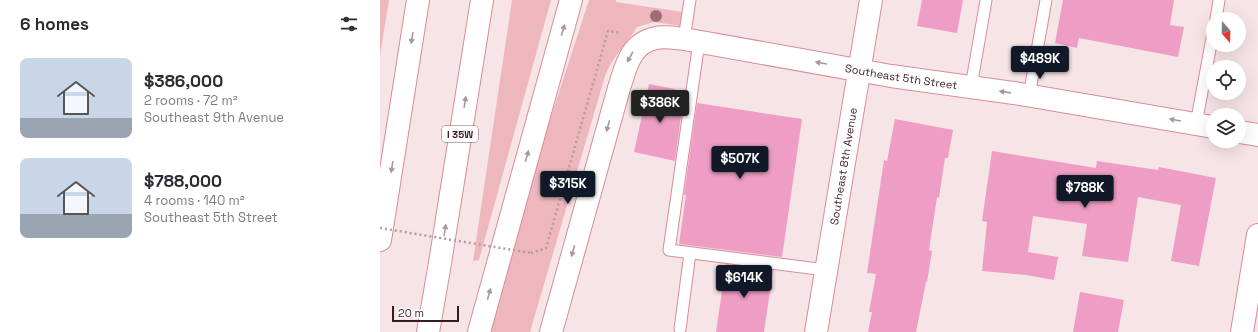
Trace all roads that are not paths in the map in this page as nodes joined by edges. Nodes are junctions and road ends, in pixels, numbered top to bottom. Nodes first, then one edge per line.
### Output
1 (418, 0) edge
2 (482, 0) edge
3 (571, 0) edge
4 (690, 0) edge
5 (871, 0) edge
6 (986, 0) edge
7 (1046, 0) edge
8 (1219, 0) edge
9 (1217, 12) edge
10 (692, 40) junction
11 (1211, 52) edge
12 (860, 70) junction
13 (971, 87) junction
14 (1029, 96) junction
15 (1205, 126) edge
16 (1246, 133) edge
17 (1258, 135) edge
18 (1258, 235) edge
19 (380, 240) edge
20 (690, 252) junction
21 (826, 270) junction
22 (680, 329) dead end
23 (428, 332) edge
24 (479, 332) edge
25 (551, 332) edge
26 (816, 332) edge
27 (1242, 332) edge

1 -> 19 main road
23 -> 2 main road, I 35W
24 -> 3 main road
4 - 10 lane
5 - 12 main road, Southeast 8th Avenue
6 - 13 lane
7 - 14 lane
8 - 9 lane
12 -> 10 main road, Southeast 5th Street
10 - 20 lane
10 -> 25 main road, Southeast 5th Street
11 - 15 lane
12 - 13 main road, Southeast 5th Street
12 - 21 main road, Southeast 8th Avenue
14 -> 13 main road, Southeast 5th Street
15 -> 14 main road, Southeast 5th Street
16 - 17 main road
18 - 27 main road
20 - 21 lane
20 - 22 lane
21 - 26 main road, Southeast 8th Avenue

